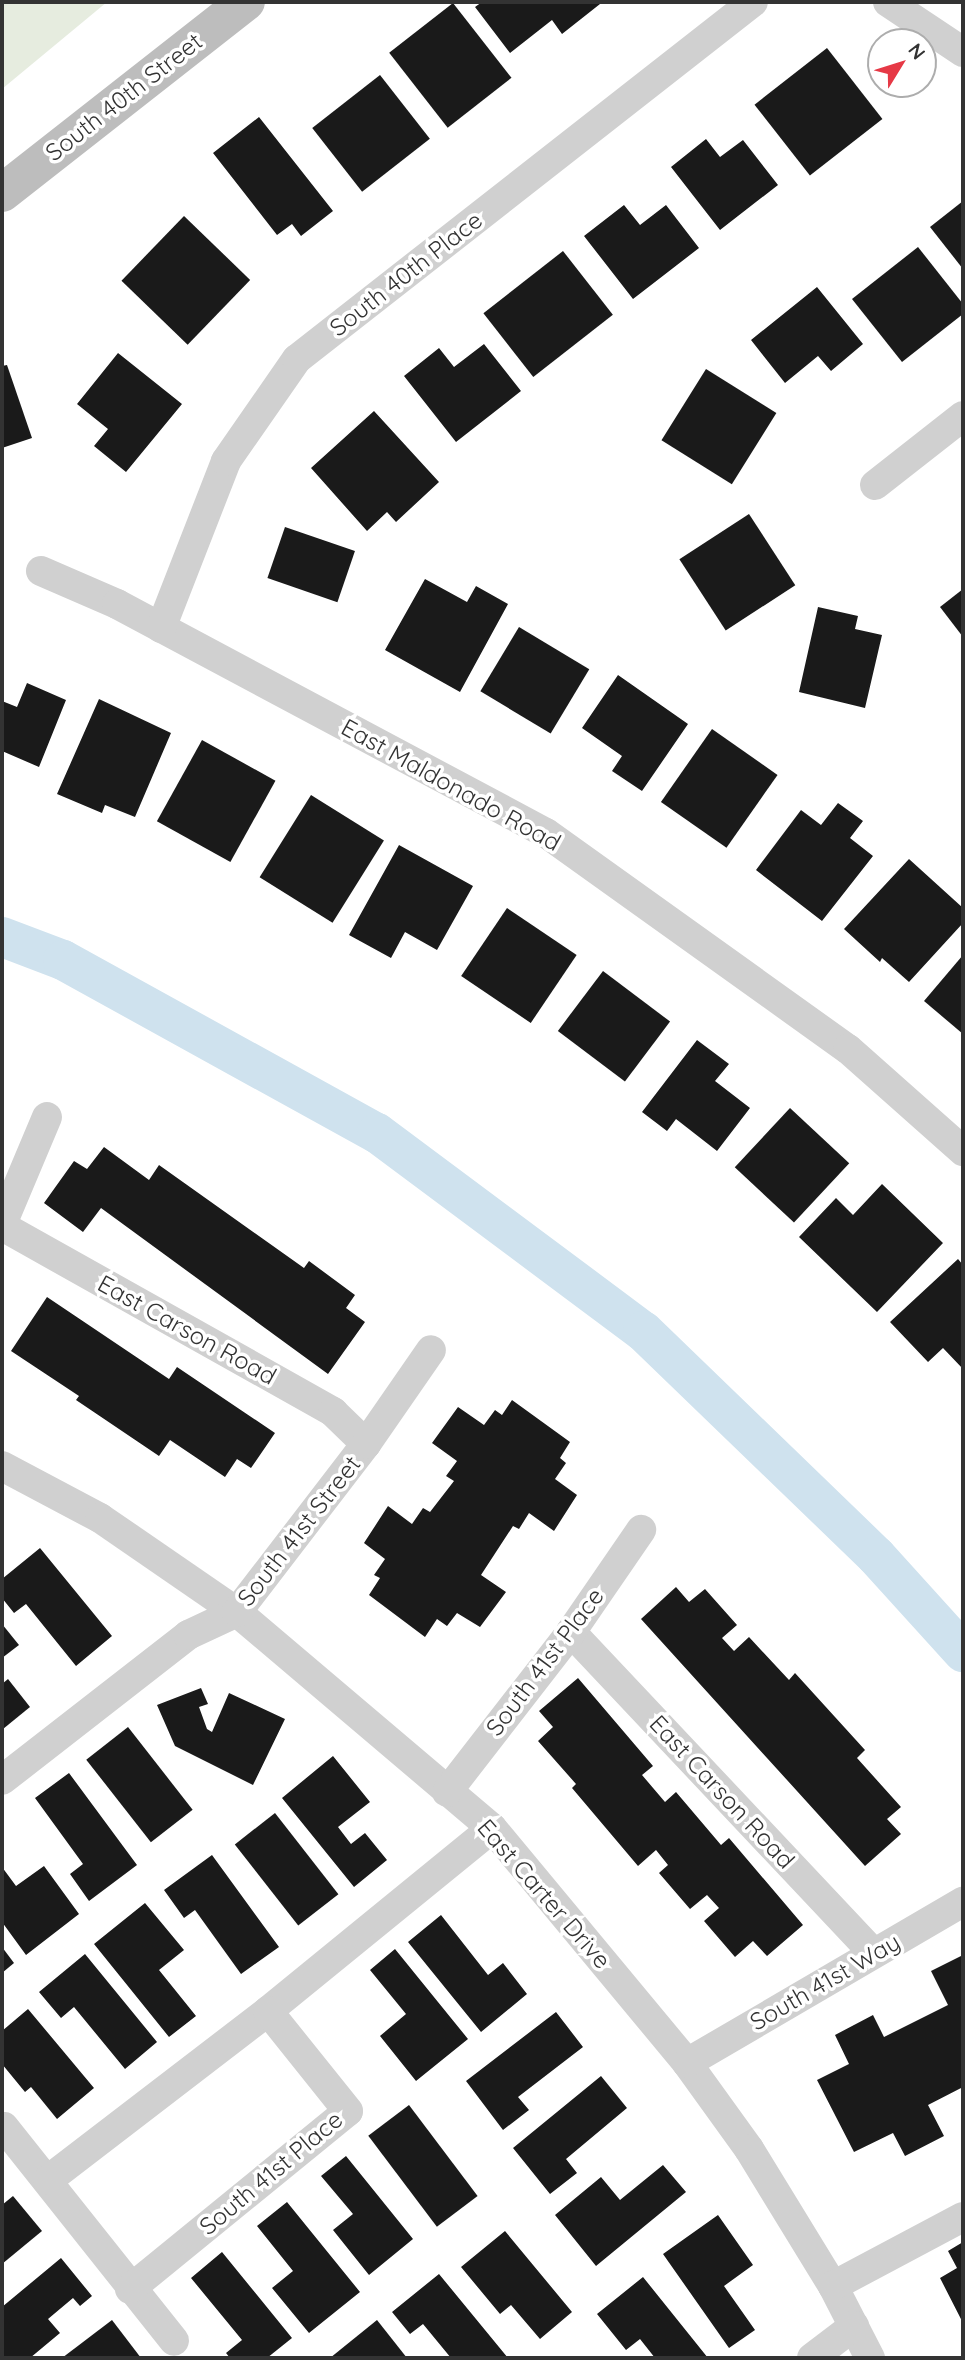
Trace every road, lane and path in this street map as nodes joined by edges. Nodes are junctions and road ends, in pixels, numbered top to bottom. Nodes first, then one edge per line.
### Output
1 (246, 2) edge
2 (753, 2) edge
3 (888, 2) edge
4 (963, 52) edge
5 (2, 193) edge
6 (963, 416) edge
7 (875, 485) dead end
8 (41, 571) dead end
9 (161, 628) junction
10 (47, 1117) dead end
11 (963, 1151) edge
12 (2, 1225) edge
13 (431, 1350) dead end
14 (366, 1444) junction
15 (2, 1466) edge
16 (641, 1530) dead end
17 (237, 1612) junction
18 (570, 1632) junction
19 (2, 1780) edge
20 (447, 1792) junction
21 (492, 1828) junction
22 (963, 1902) edge
23 (873, 1953) junction
24 (268, 2011) junction
25 (687, 2063) junction
26 (4, 2127) dead end
27 (48, 2180) junction
28 (963, 2217) edge
29 (833, 2286) junction
30 (130, 2289) junction
31 (854, 2326) junction
32 (174, 2341) dead end
33 (812, 2358) edge
34 (870, 2358) edge

1 - 5 main road, South 40th Street
2 - 9 street, South 40th Place
3 - 4 street
6 - 7 street
8 - 9 street, East Maldonado Road
9 - 11 street, East Maldonado Road
10 - 12 street
12 - 14 street, East Carson Road
13 - 14 street, South 41st Street
14 - 17 street, South 41st Street
15 - 17 street, East Carter Drive
16 - 18 street, South 41st Place
17 - 19 street, South 41st Street
17 - 20 street, East Carter Drive
18 - 20 street, South 41st Place
18 - 23 street, East Carson Road
20 - 21 street, East Carter Drive
21 - 24 street
21 - 25 street, East Carter Drive
22 - 23 street, South 41st Way
23 - 25 street, South 41st Way
24 - 27 street
24 - 30 street, South 41st Place
25 - 29 street, East Carter Drive
26 - 27 street
27 - 30 street
28 - 29 street
29 - 31 street, East Carter Drive
30 - 32 street
31 - 33 street
31 - 34 street, East Carter Drive

